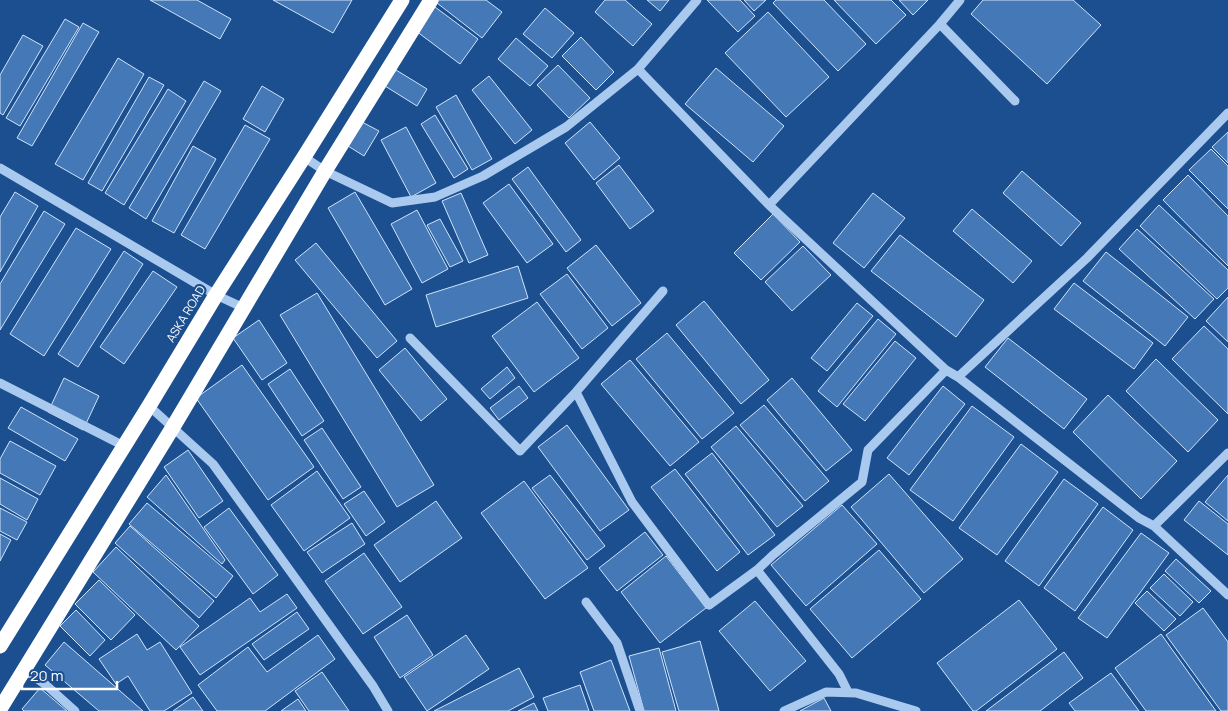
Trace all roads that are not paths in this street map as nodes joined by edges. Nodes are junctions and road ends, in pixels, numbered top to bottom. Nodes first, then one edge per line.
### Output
1 (402, 0) edge
2 (431, 0) edge
3 (697, 0) edge
4 (960, 0) edge
5 (940, 24) junction
6 (638, 69) junction
7 (1015, 101) dead end
8 (1228, 114) edge
9 (304, 157) junction
10 (0, 168) edge
11 (325, 172) junction
12 (769, 205) junction
13 (663, 291) dead end
14 (216, 294) junction
15 (244, 308) junction
16 (410, 338) dead end
17 (946, 370) junction
18 (958, 377) junction
19 (0, 383) edge
20 (576, 392) junction
21 (149, 406) junction
22 (173, 426) junction
23 (124, 446) junction
24 (1228, 453) edge
25 (1154, 526) junction
26 (758, 570) junction
27 (1228, 595) edge
28 (586, 602) dead end
29 (4, 630) edge
30 (0, 646) edge
31 (24, 669) junction
32 (848, 692) junction
33 (0, 708) edge
34 (75, 711) edge
35 (388, 711) edge
36 (640, 711) edge
37 (784, 711) edge
38 (916, 711) edge

1 - 9 highway, ASKA ROAD
2 - 11 highway
3 - 6 street
4 - 5 street
5 - 7 street
5 - 12 street
6 - 11 street
6 - 12 street
8 - 18 street
9 - 11 street
9 - 14 highway, ASKA ROAD
10 - 14 street
11 - 15 highway
12 - 17 street
13 - 20 street
14 - 15 street
14 - 21 highway, ASKA ROAD
15 - 22 highway
16 - 20 street
17 - 18 street
17 - 26 street
18 - 25 street
19 - 23 street
20 - 26 street
21 - 22 street
21 - 23 highway, ASKA ROAD
22 - 31 highway
22 - 35 street
23 - 29 highway, ASKA ROAD
24 - 25 street
25 - 27 street
26 - 32 street
28 - 36 street
29 - 30 highway, ASKA ROAD
31 - 33 highway
31 - 34 street
32 - 37 street
32 - 38 street

